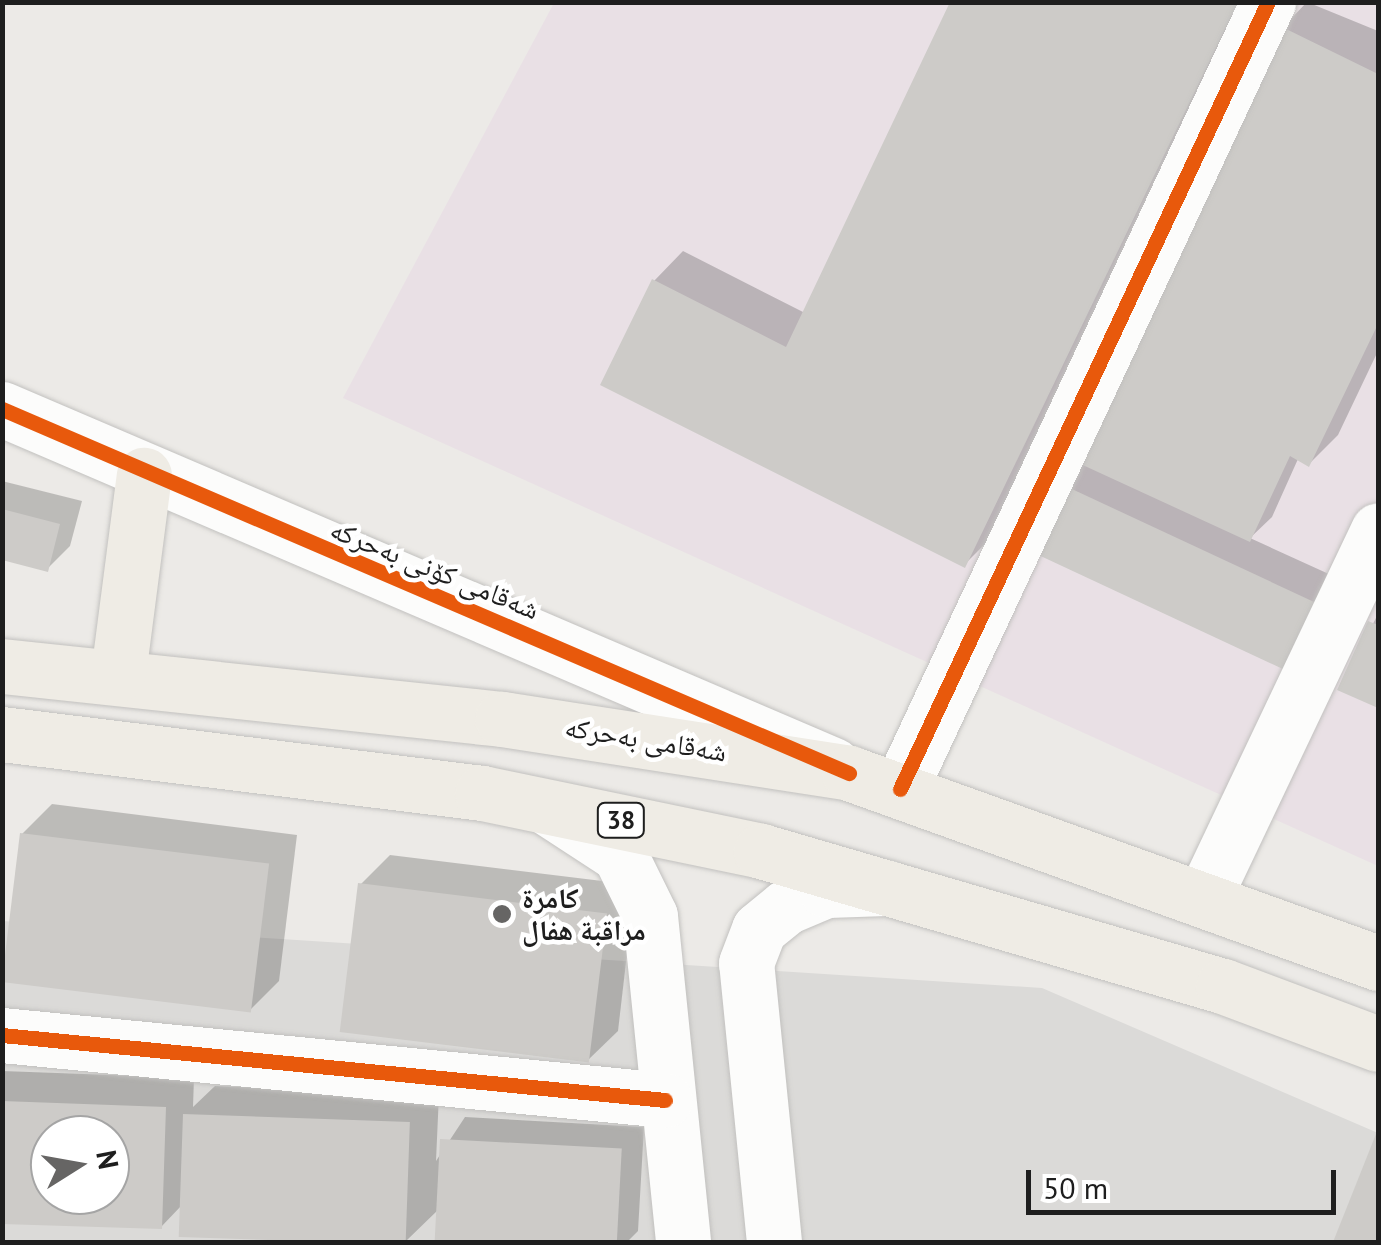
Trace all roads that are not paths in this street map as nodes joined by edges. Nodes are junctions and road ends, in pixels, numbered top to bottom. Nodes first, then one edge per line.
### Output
1 (1268, 2) edge
2 (2, 409) edge
3 (144, 476) junction
4 (1378, 530) edge
5 (2, 666) edge
6 (118, 674) junction
7 (2, 734) edge
8 (874, 781) junction
9 (536, 803) junction
10 (889, 888) junction
11 (1203, 899) junction
12 (1378, 963) edge
13 (2, 1035) edge
14 (1378, 1044) edge
15 (665, 1100) junction
16 (682, 1242) edge
17 (774, 1242) edge

1 - 8 street
2 - 3 street, شەقامی کۆنی بەحرکە
3 - 6 main road
3 - 8 street, شەقامی کۆنی بەحرکە
4 - 11 street
5 - 6 main road, شەقامی بەحرکە
6 - 8 main road, شەقامی بەحرکە
7 - 9 main road, 38
8 - 11 main road, شەقامی بەحرکە
9 - 10 main road, 38
9 - 15 street
10 - 14 main road, 38
10 - 17 street
11 - 12 main road, شەقامی بەحرکە
13 - 15 street
15 - 16 street

